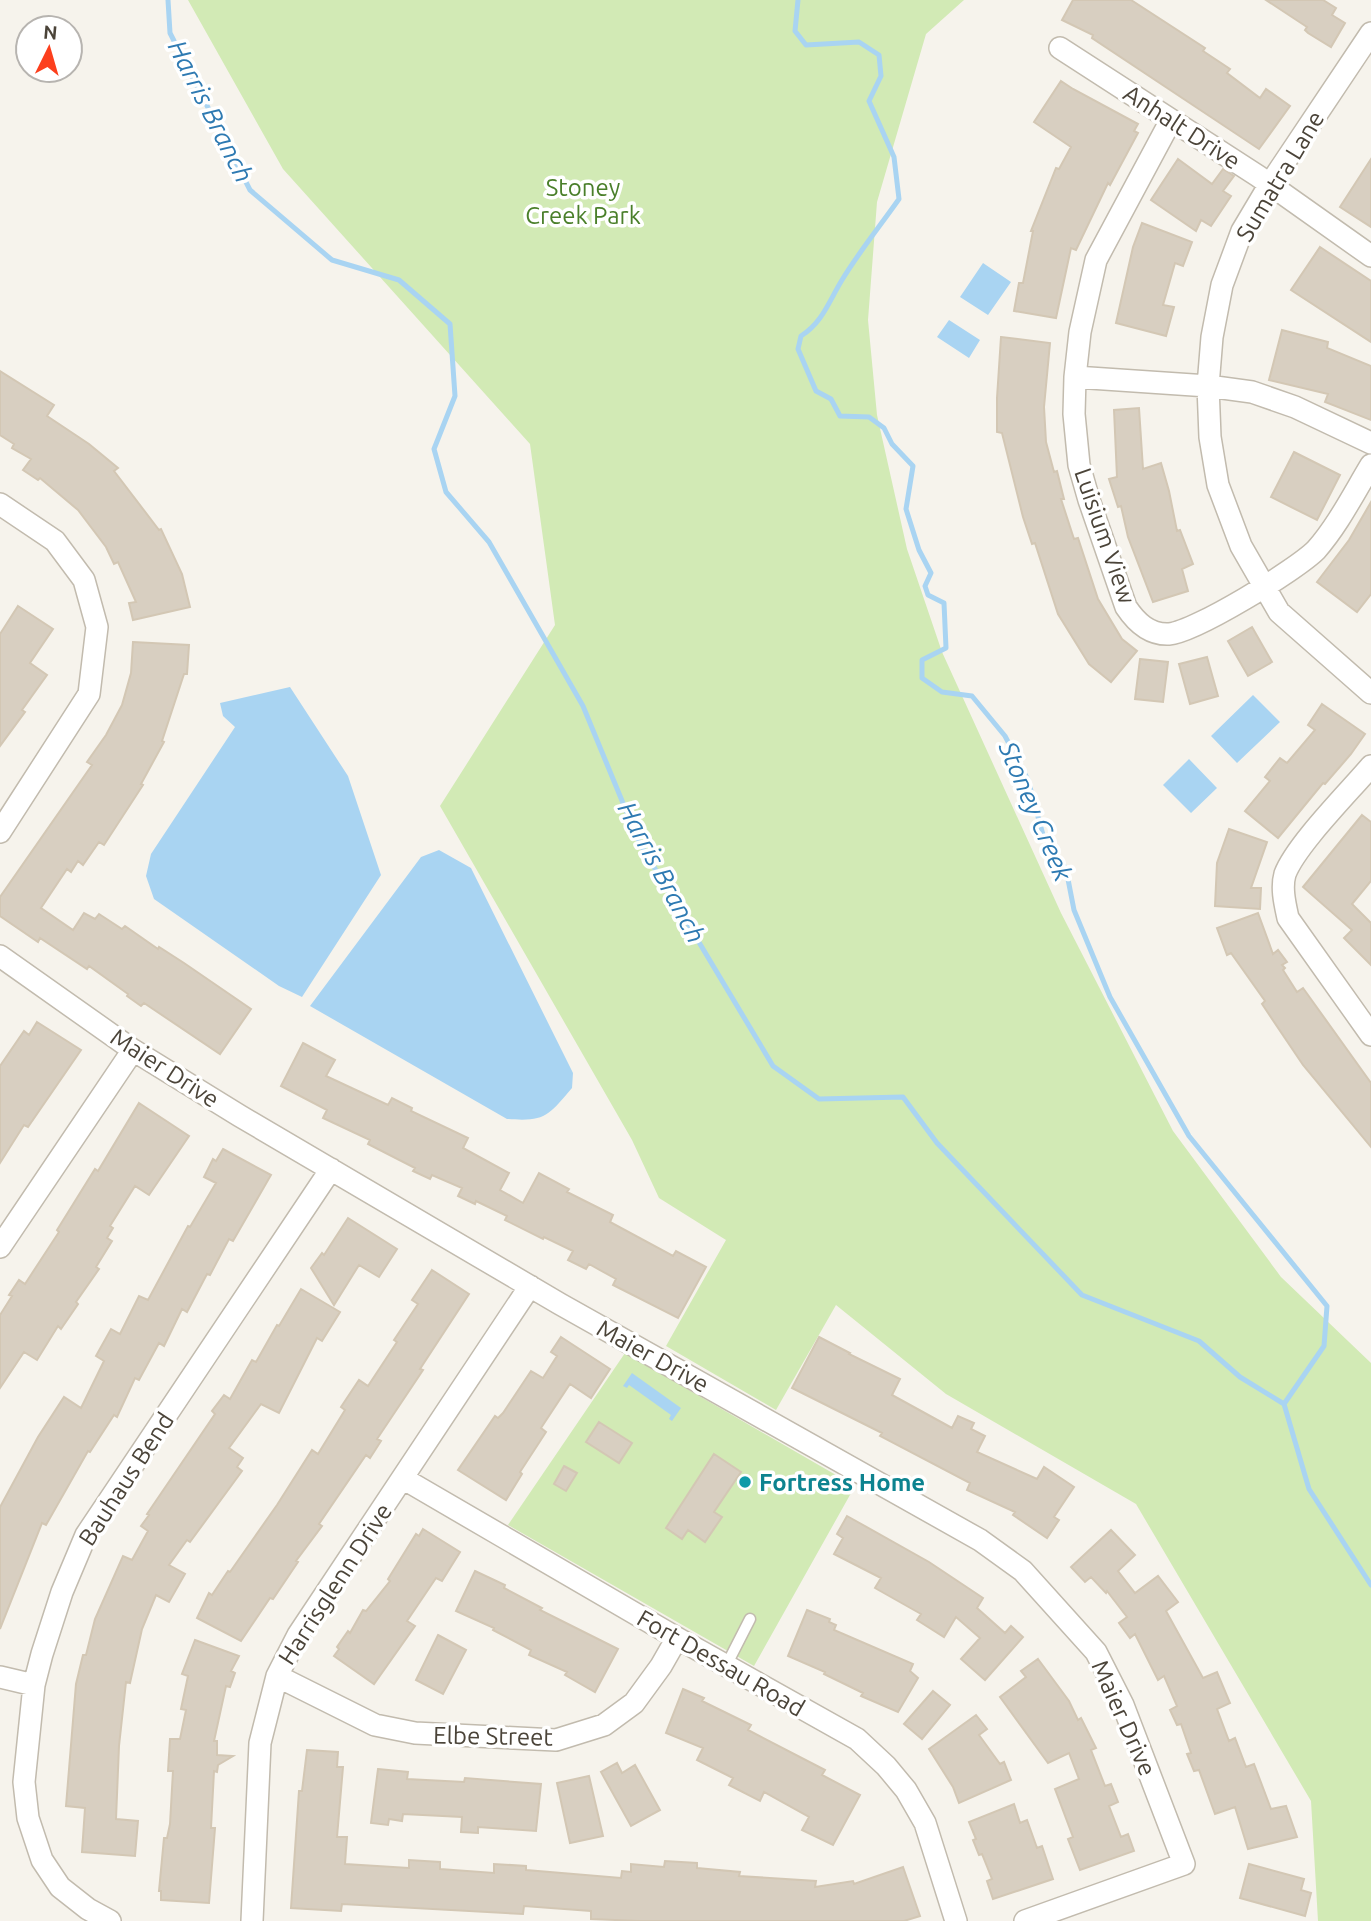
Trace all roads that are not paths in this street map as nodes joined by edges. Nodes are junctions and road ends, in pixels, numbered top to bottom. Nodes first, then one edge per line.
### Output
1 (1371, 33) edge
2 (1060, 48) dead end
3 (1171, 120) junction
4 (1270, 184) junction
5 (1371, 256) edge
6 (1075, 377) junction
7 (1208, 386) junction
8 (1371, 443) edge
9 (1371, 465) edge
10 (0, 504) edge
11 (1265, 587) junction
12 (1371, 693) edge
13 (1371, 766) edge
14 (0, 832) edge
15 (0, 956) edge
16 (1368, 1026) edge
17 (133, 1050) junction
18 (331, 1169) junction
19 (0, 1247) edge
20 (530, 1286) junction
21 (404, 1479) junction
22 (750, 1619) dead end
23 (677, 1638) junction
24 (726, 1666) junction
25 (277, 1676) junction
26 (0, 1677) edge
27 (34, 1685) junction
28 (110, 1921) edge
29 (252, 1921) edge
30 (956, 1921) edge
31 (1025, 1921) edge

1 - 4 street, Sumatra Lane
2 - 3 street, Anhalt Drive
3 - 4 street, Anhalt Drive
3 - 6 street, Luisium View
4 - 5 street, Anhalt Drive
4 - 7 street, Sumatra Lane
6 - 7 street
6 - 11 street, Luisium View
7 - 8 street
7 - 11 street, Sumatra Lane
9 - 11 street, Luisium View
10 - 14 street
11 - 12 street, Sumatra Lane
13 - 16 street
15 - 17 street, Maier Drive
17 - 18 street, Maier Drive
17 - 19 street
18 - 20 street, Maier Drive
18 - 27 street, Bauhaus Bend
20 - 21 street, Harrisglenn Drive
20 - 31 street, Maier Drive
21 - 23 street, Fort Dessau Road
21 - 25 street, Harrisglenn Drive
22 - 24 lane
23 - 24 street, Fort Dessau Road
23 - 25 street, Elbe Street
24 - 30 street, Fort Dessau Road
25 - 29 street, Harrisglenn Drive
26 - 27 street
27 - 28 street, Bauhaus Bend

